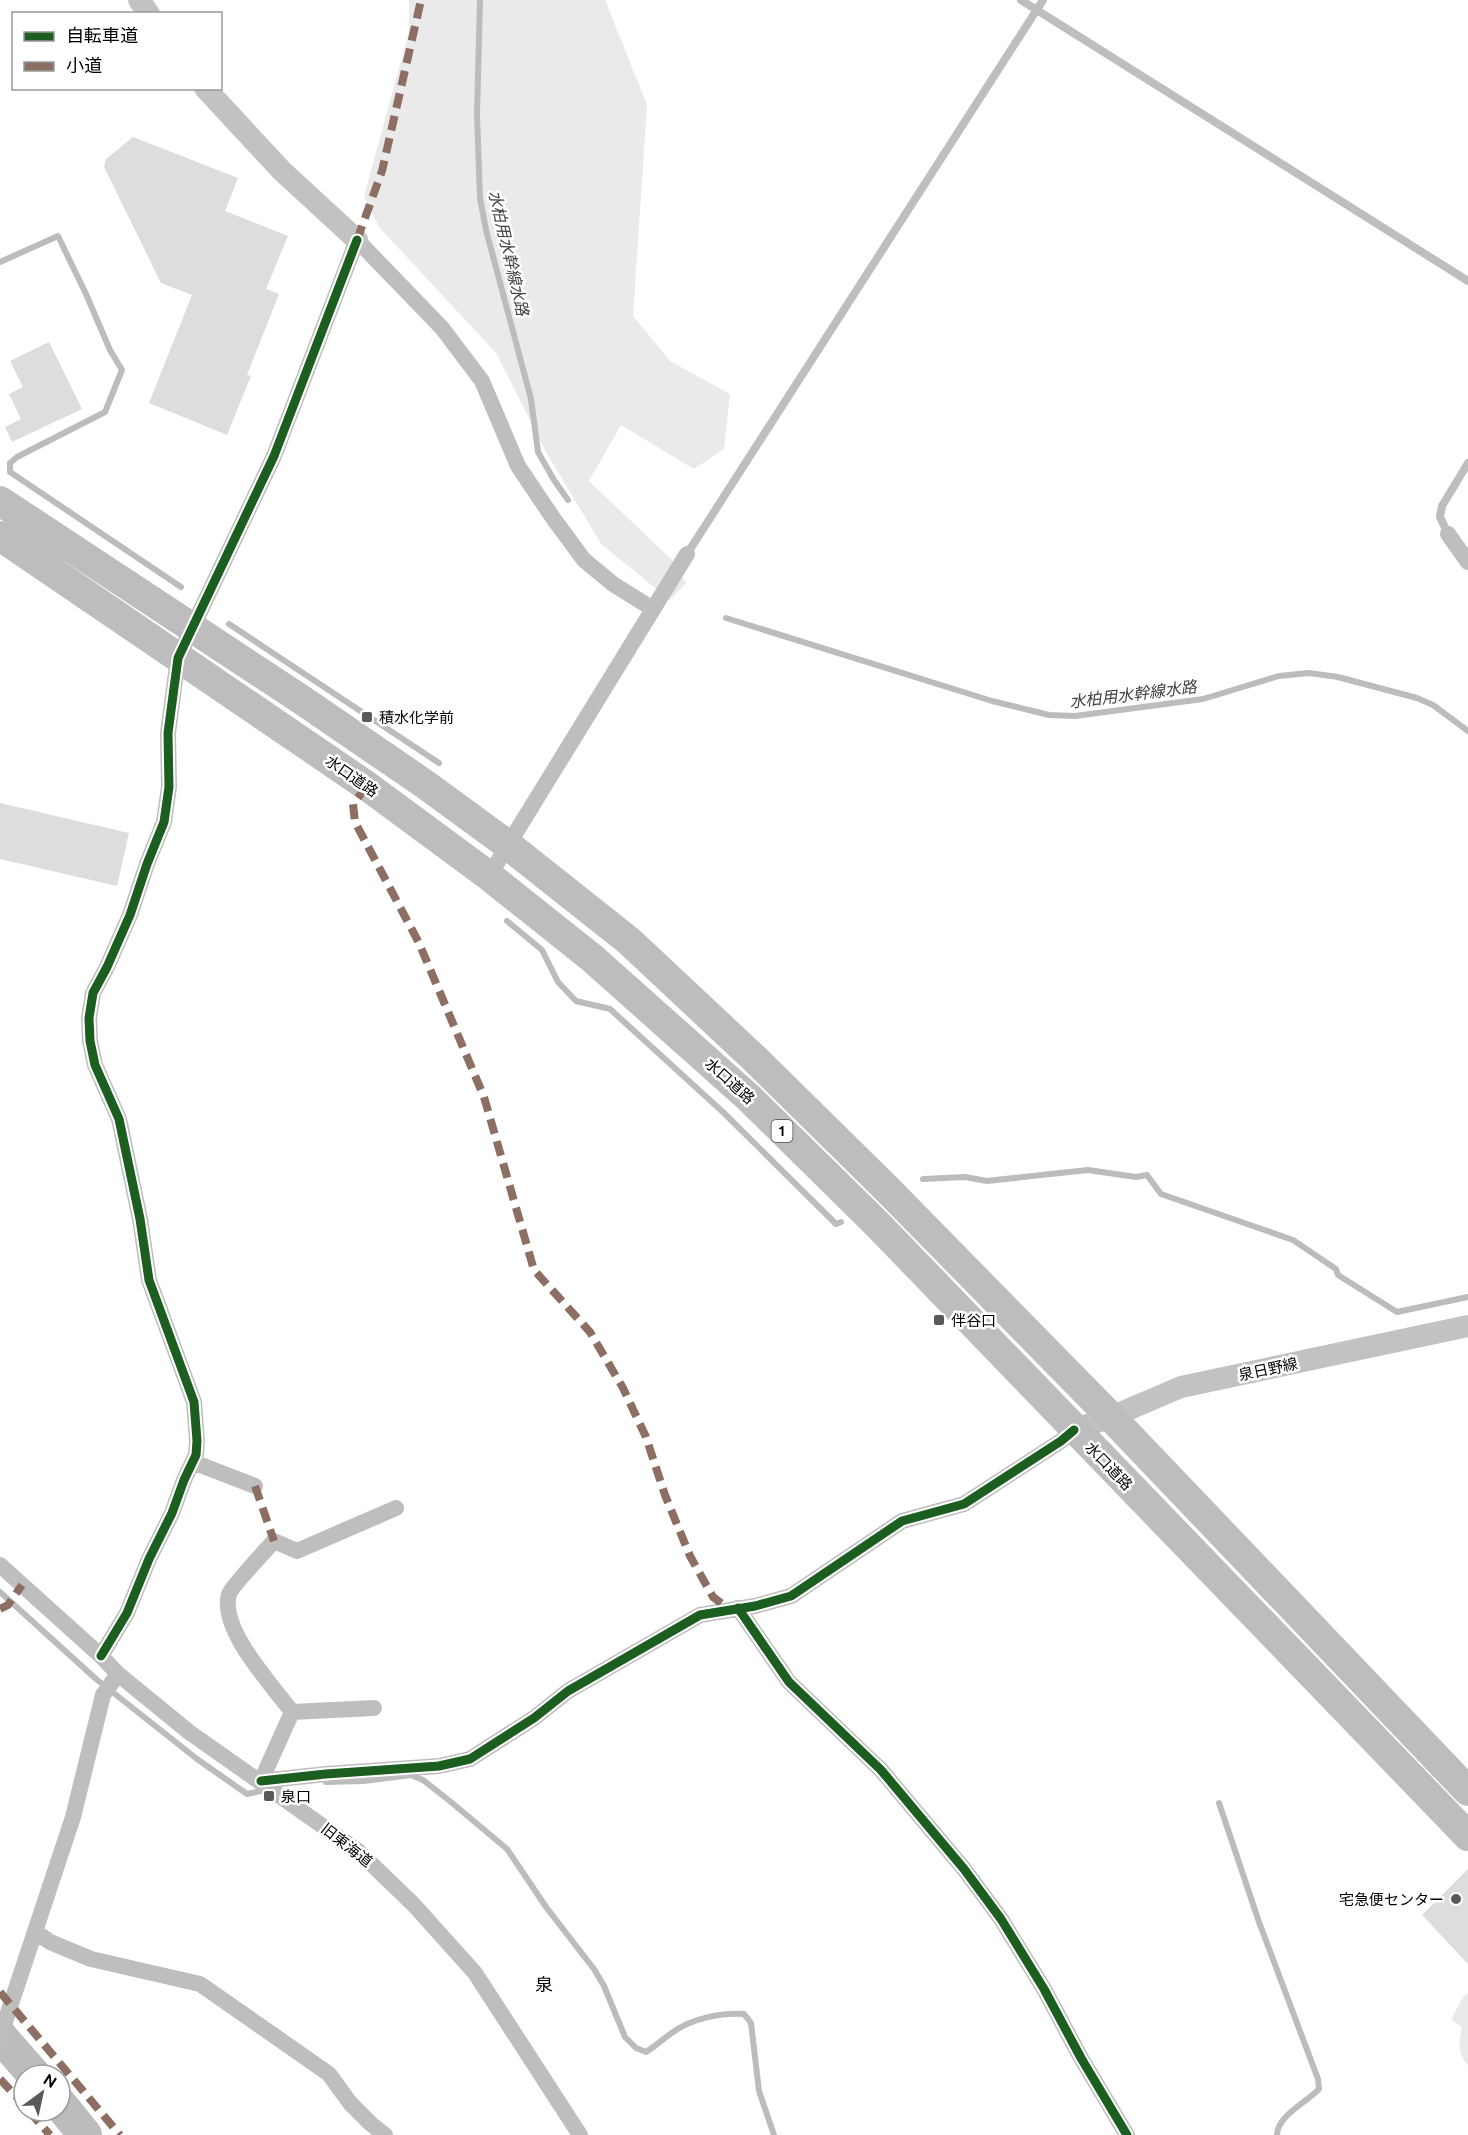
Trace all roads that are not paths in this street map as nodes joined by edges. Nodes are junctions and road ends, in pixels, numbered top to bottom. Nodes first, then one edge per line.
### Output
1 (1020, 0) edge
2 (1043, 0) edge
3 (1036, 10) junction
4 (208, 90) edge
5 (357, 240) junction
6 (1468, 281) edge
7 (1468, 463) edge
8 (0, 501) edge
9 (1448, 534) joint
10 (0, 536) edge
11 (687, 554) joint
12 (1468, 562) edge
13 (654, 609) junction
14 (192, 628) junction
15 (178, 658) junction
16 (508, 845) junction
17 (489, 876) junction
18 (1468, 1326) edge
19 (1110, 1418) junction
20 (1074, 1430) junction
21 (193, 1462) junction
22 (255, 1486) dead end
23 (396, 1508) dead end
24 (0, 1565) edge
25 (738, 1608) junction
26 (101, 1656) junction
27 (111, 1683) junction
28 (374, 1708) dead end
29 (292, 1712) junction
30 (261, 1781) junction
31 (1468, 1791) edge
32 (1468, 1836) edge
33 (36, 1932) junction
34 (0, 2037) edge
35 (385, 2135) edge
36 (580, 2135) edge
37 (1127, 2135) edge

1 - 3 lane
2 - 3 lane
3 - 6 lane
3 - 11 lane
4 - 5 main road
5 - 13 street
5 - 14 street
7 - 9 lane
8 - 14 highway, 1
9 - 12 street
10 - 15 highway, 水口道路 / 1
11 - 13 street
13 - 16 street
14 - 15 street
14 - 16 highway, 1
15 - 17 highway, 水口道路 / 1
15 - 21 street
16 - 17 street
16 - 19 highway, 1
17 - 20 highway, 水口道路 / 1
18 - 19 main road, 泉日野線
19 - 20 main road, 泉日野線
19 - 31 highway, 1
20 - 25 street
20 - 32 highway, 水口道路 / 1
21 - 22 street
21 - 26 street
23 - 29 street
24 - 26 street, 旧東海道
25 - 30 street
25 - 37 street
26 - 27 street, 旧東海道
27 - 30 street, 旧東海道
27 - 33 street
28 - 29 street
29 - 30 street
30 - 36 street, 旧東海道
33 - 34 street
33 - 35 street

